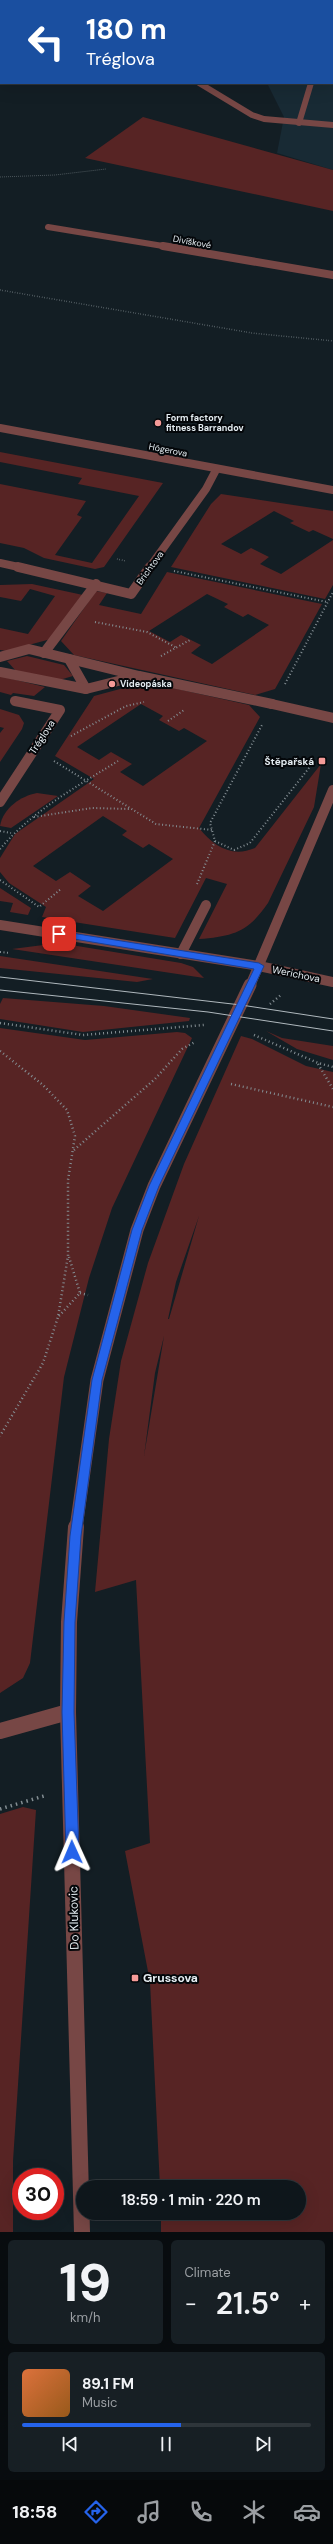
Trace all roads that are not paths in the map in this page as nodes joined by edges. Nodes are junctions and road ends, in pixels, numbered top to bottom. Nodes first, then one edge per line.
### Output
1 (201, 84) edge
2 (311, 84) edge
3 (299, 123) junction
4 (333, 125) edge
5 (48, 227) dead end
6 (333, 275) edge
7 (0, 428) edge
8 (216, 470) junction
9 (333, 490) edge
10 (0, 563) edge
11 (96, 584) junction
12 (44, 653) junction
13 (3, 655) edge
14 (70, 659) junction
15 (0, 672) edge
16 (139, 676) junction
17 (86, 689) junction
18 (15, 701) dead end
19 (333, 718) edge
20 (333, 790) edge
21 (0, 802) edge
22 (206, 906) road end
23 (0, 925) edge
24 (182, 954) junction
25 (259, 966) junction
26 (333, 982) edge
27 (68, 1712) junction
28 (0, 1731) edge
29 (82, 2232) edge

1 - 3 street
2 - 3 street
3 - 4 street
5 - 6 street, Divíškové
7 - 8 street, Högerova
8 - 9 street, Högerova
8 - 11 street, Brichtova
10 - 11 street, Brichtova
11 - 12 street
12 - 13 street
12 - 14 street
14 - 16 street
14 - 17 street
15 - 17 street
16 - 17 street
16 - 19 street, bridge
18 - 21 street, Tréglova
20 - 25 street
22 - 24 street
23 - 24 street
24 - 25 street
25 - 26 street, Werichova
25 - 27 street, Do Klukovic
27 - 28 street
27 - 29 street, Do Klukovic

